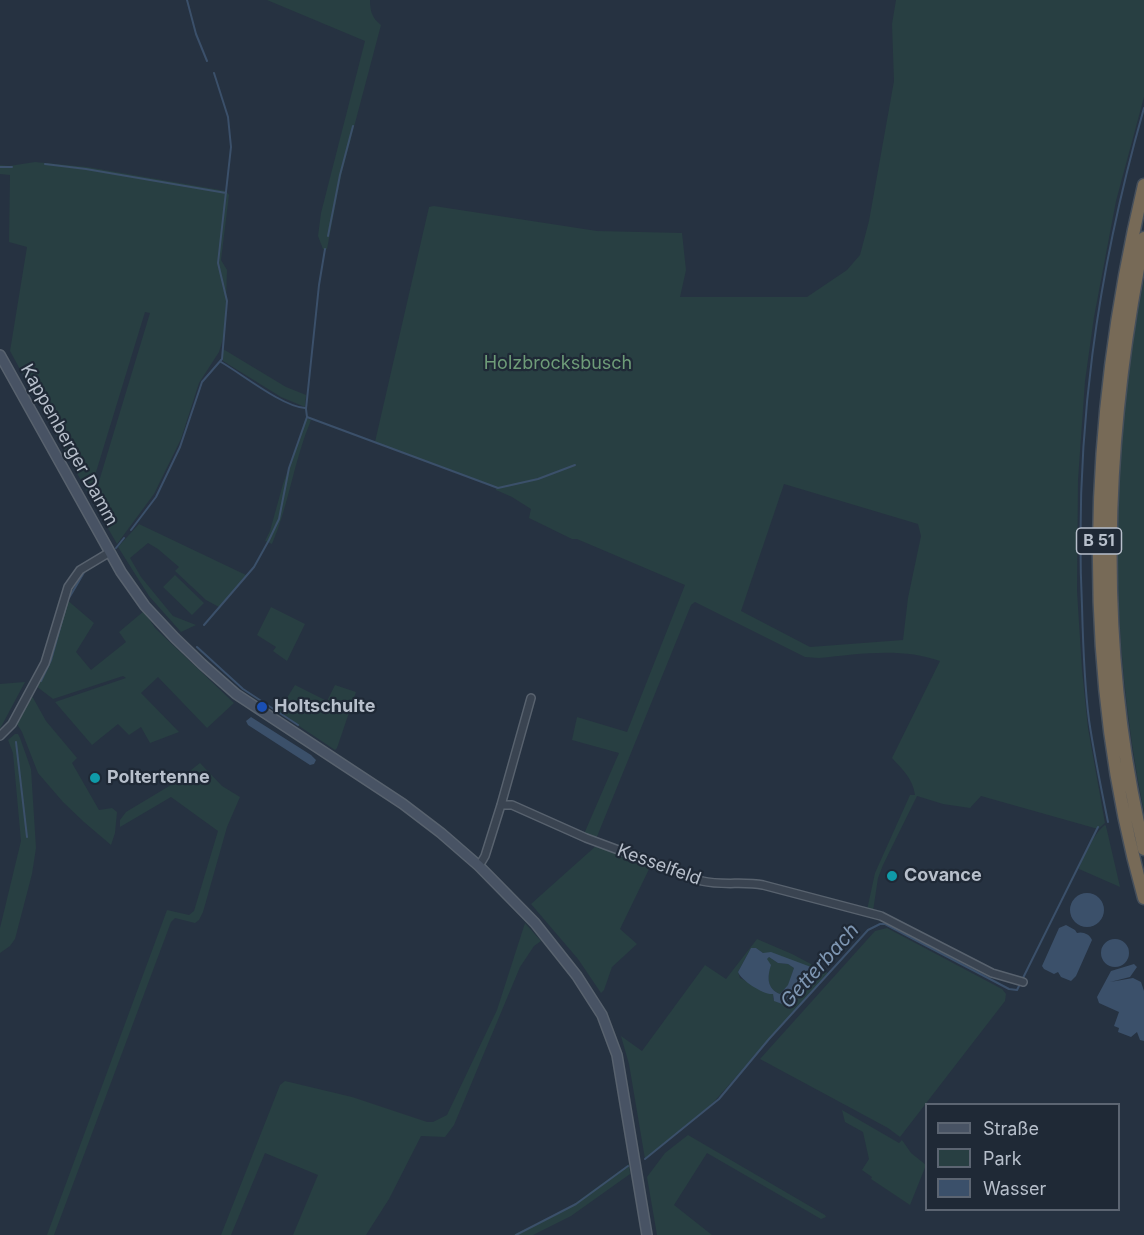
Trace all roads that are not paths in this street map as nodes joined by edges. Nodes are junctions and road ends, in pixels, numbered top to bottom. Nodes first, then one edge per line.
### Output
1 (1144, 185) edge
2 (1144, 238) edge
3 (0, 355) edge
4 (110, 552) junction
5 (531, 698) dead end
6 (0, 736) edge
7 (501, 806) junction
8 (1144, 849) edge
9 (478, 866) junction
10 (1144, 898) edge
11 (1022, 981) dead end
12 (647, 1235) edge

1 - 10 highway, B 51
2 - 8 highway, B 51
3 - 4 main road, Kappenberger Damm
4 - 6 street, Kappenberger Damm
4 - 9 main road, Kappenberger Damm
5 - 7 street
7 - 9 street
7 - 11 street, Kesselfeld
9 - 12 main road, Kappenberger Damm

